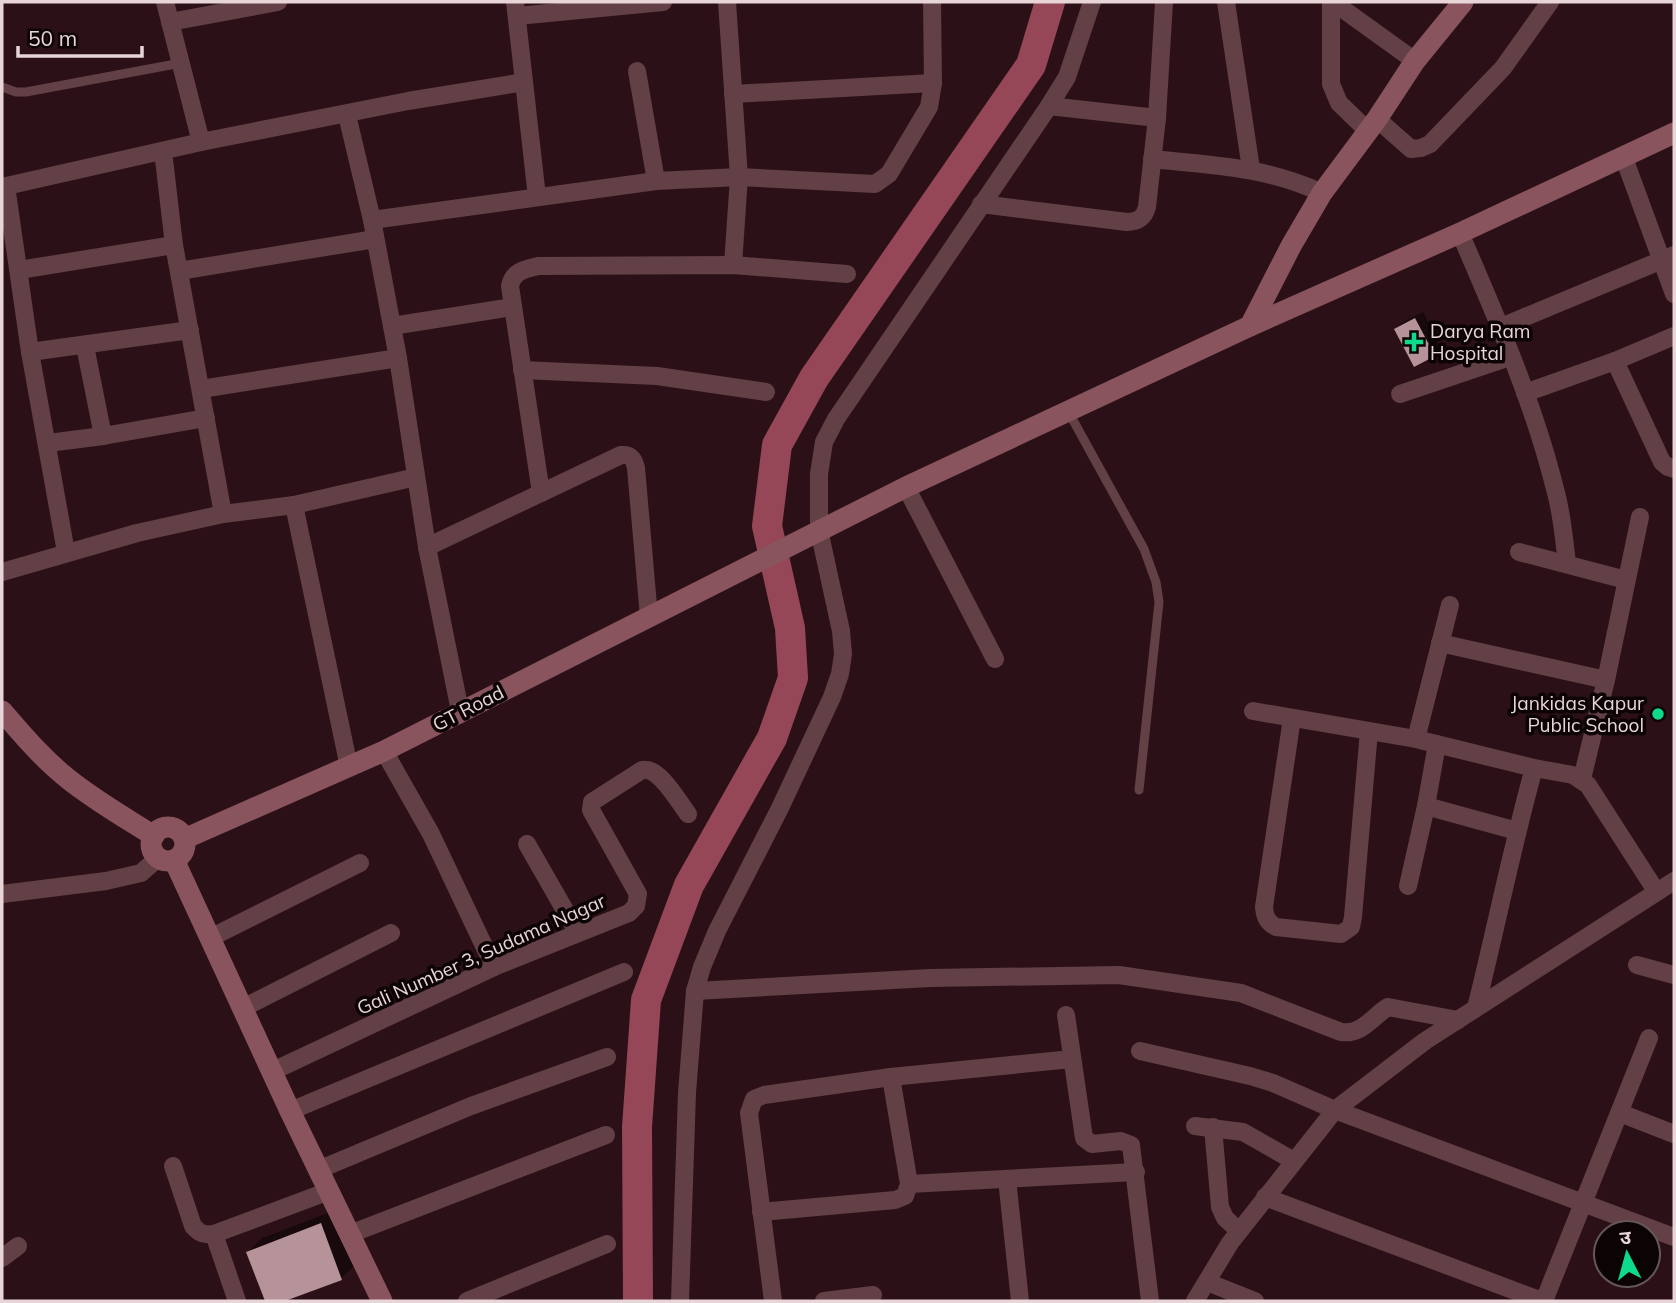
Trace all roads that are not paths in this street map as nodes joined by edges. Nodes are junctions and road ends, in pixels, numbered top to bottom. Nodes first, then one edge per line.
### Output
1 (165, 2) edge
2 (278, 2) edge
3 (663, 2) edge
4 (727, 2) edge
5 (932, 2) edge
6 (1092, 2) edge
7 (1164, 2) edge
8 (1226, 2) edge
9 (1332, 2) edge
10 (1462, 2) edge
11 (1550, 2) edge
12 (516, 9) edge
13 (170, 22) junction
14 (1415, 61) junction
15 (181, 63) junction
16 (636, 71) dead end
17 (524, 82) junction
18 (933, 83) junction
19 (2, 87) edge
20 (733, 94) junction
21 (1049, 106) junction
22 (347, 115) junction
23 (1157, 118) junction
24 (1372, 125) junction
25 (1674, 133) edge
26 (201, 142) junction
27 (163, 151) junction
28 (1624, 158) junction
29 (1152, 159) junction
30 (1251, 169) junction
31 (738, 177) junction
32 (656, 181) junction
33 (4, 187) edge
34 (1322, 193) junction
35 (537, 197) junction
36 (981, 204) junction
37 (372, 220) junction
38 (1460, 233) junction
39 (375, 239) junction
40 (174, 245) junction
41 (1667, 257) edge
42 (733, 265) junction
43 (19, 270) junction
44 (179, 271) junction
45 (847, 274) dead end
46 (1674, 295) edge
47 (513, 307) junction
48 (392, 326) junction
49 (1250, 326) junction
50 (1501, 327) junction
51 (190, 330) junction
52 (1674, 336) edge
53 (85, 346) junction
54 (30, 352) junction
55 (1510, 357) junction
56 (398, 358) junction
57 (1615, 361) junction
58 (522, 370) junction
59 (201, 388) junction
60 (766, 391) dead end
61 (1525, 393) junction
62 (1400, 394) dead end
63 (1068, 411) junction
64 (206, 418) junction
65 (103, 436) junction
66 (48, 443) junction
67 (1674, 469) edge
68 (416, 477) junction
69 (906, 487) junction
70 (541, 493) junction
71 (294, 505) junction
72 (223, 514) junction
73 (1640, 517) dead end
74 (812, 535) junction
75 (427, 547) junction
76 (66, 552) junction
77 (1519, 552) dead end
78 (1567, 564) junction
79 (2, 572) edge
80 (1626, 580) junction
81 (1450, 605) dead end
82 (649, 617) junction
83 (1440, 643) junction
84 (995, 660) dead end
85 (1606, 680) junction
86 (2, 711) edge
87 (460, 711) junction
88 (1253, 711) dead end
89 (1292, 718) junction
90 (1369, 730) junction
91 (1416, 739) junction
92 (1437, 744) junction
93 (384, 751) junction
94 (349, 767) junction
95 (1534, 768) junction
96 (1582, 779) junction
97 (1139, 790) dead end
98 (1426, 806) junction
99 (688, 814) dead end
100 (1517, 831) junction
101 (153, 836) junction
102 (184, 839) junction
103 (527, 844) dead end
104 (166, 859) junction
105 (360, 863) dead end
106 (1674, 881) edge
107 (1408, 886) dead end
108 (1656, 891) junction
109 (2, 894) edge
110 (391, 933) dead end
111 (578, 933) junction
112 (210, 939) junction
113 (1637, 965) dead end
114 (494, 967) junction
115 (624, 972) dead end
116 (1674, 975) edge
117 (695, 991) junction
118 (243, 1008) junction
119 (1476, 1008) junction
120 (1066, 1015) dead end
121 (1458, 1020) junction
122 (1649, 1038) dead end
123 (1140, 1051) dead end
124 (607, 1057) dead end
125 (1072, 1059) junction
126 (273, 1072) junction
127 (891, 1077) junction
128 (1335, 1110) junction
129 (290, 1111) junction
130 (1620, 1113) junction
131 (1195, 1126) dead end
132 (1213, 1128) junction
133 (1674, 1134) edge
134 (606, 1135) dead end
135 (1294, 1161) junction
136 (173, 1166) dead end
137 (318, 1170) junction
138 (1136, 1172) junction
139 (1007, 1179) junction
140 (909, 1184) junction
141 (329, 1191) junction
142 (1265, 1197) junction
143 (1582, 1202) junction
144 (761, 1212) junction
145 (1239, 1231) junction
146 (214, 1234) junction
147 (350, 1234) junction
148 (1674, 1237) edge
149 (607, 1244) dead end
150 (18, 1246) dead end
151 (2, 1258) edge
152 (1207, 1282) junction
153 (873, 1295) dead end
154 (237, 1301) edge
155 (382, 1301) edge
156 (467, 1301) edge
157 (680, 1301) edge
158 (773, 1301) edge
159 (824, 1301) edge
160 (1020, 1301) edge
161 (1150, 1301) edge
162 (1195, 1301) edge
163 (1255, 1301) edge
164 (1543, 1301) edge

1 - 13 street
2 - 13 street
3 - 12 street
4 - 20 street
5 - 18 street
6 - 21 street
7 - 23 street
8 - 30 street
9 - 14 street
9 - 24 street
10 - 14 main road
11 - 24 street
12 - 17 street
13 - 15 street
14 - 24 main road
15 - 19 lane
15 - 26 street
16 - 32 street
17 - 22 street
17 - 35 street
18 - 20 street
18 - 31 street
20 - 31 street
21 - 23 street
21 - 36 street
22 - 26 street
22 - 37 street
23 - 29 street
24 - 34 main road
25 - 28 main road, GT Road
26 - 27 street
27 - 33 street
27 - 40 street
28 - 38 main road, GT Road
28 - 41 street
29 - 30 street
29 - 36 street
30 - 34 street
31 - 32 street
31 - 42 street
32 - 35 street
33 - 43 street
34 - 49 main road
35 - 37 street
36 - 74 street
37 - 39 street
38 - 49 main road, GT Road
38 - 50 street
39 - 44 street
39 - 48 street
40 - 43 street
40 - 44 street
41 - 46 street
41 - 50 street
42 - 45 street
42 - 47 street
43 - 54 street
44 - 51 street
47 - 48 street
47 - 58 street
48 - 56 street
49 - 63 main road, GT Road
50 - 55 street
51 - 53 street
51 - 59 street
52 - 57 street
53 - 54 street
53 - 65 street
54 - 66 street
55 - 61 street
55 - 62 street
56 - 59 street
56 - 68 street
57 - 61 street
57 - 67 street
58 - 60 street
58 - 70 street
59 - 64 street
61 - 78 street
63 - 69 main road, GT Road
63 - 97 lane
64 - 65 street
64 - 72 street
65 - 66 street
66 - 76 street
68 - 71 street
68 - 75 street
69 - 74 main road, GT Road
69 - 84 street
70 - 75 street
70 - 82 street
71 - 72 street
71 - 94 street
72 - 76 street
73 - 80 street
74 - 82 main road, GT Road
74 - 117 street
75 - 87 street
76 - 79 street
77 - 78 street
78 - 80 street
80 - 85 street
81 - 83 street
82 - 87 main road, GT Road
83 - 85 street
83 - 91 street
85 - 96 street
86 - 101 main road
87 - 93 main road, GT Road
88 - 89 street
89 - 90 street
89 - 90 street
90 - 91 street
91 - 92 street
92 - 95 street
92 - 98 street
93 - 94 main road, GT Road
93 - 114 street
94 - 102 main road, GT Road
95 - 96 street
95 - 100 street
96 - 108 street
98 - 100 street
98 - 107 street
99 - 111 street, Gali Number 3, Sudama Nagar
100 - 119 street
101 - 102 main road
101 - 104 main road
102 - 104 main road
103 - 111 street
104 - 109 street
104 - 112 main road
105 - 112 street
106 - 108 street
108 - 119 street
110 - 118 street
111 - 114 street, Gali Number 3, Sudama Nagar
112 - 118 main road
113 - 116 street
114 - 126 street, Gali Number 3, Sudama Nagar
115 - 129 street
117 - 121 street
117 - 157 street
118 - 126 main road
119 - 121 street
120 - 125 street
121 - 128 street
122 - 130 street
123 - 128 street
124 - 137 street
125 - 127 street
125 - 138 street
126 - 129 main road
127 - 140 street
127 - 144 street
128 - 135 street
128 - 143 street
129 - 137 main road
130 - 133 street
130 - 143 street
131 - 132 street
132 - 135 street
132 - 145 street
134 - 147 street
135 - 142 street
136 - 146 street
137 - 141 main road
138 - 139 street
138 - 161 street
139 - 140 street
139 - 160 street
140 - 144 street
141 - 146 street
141 - 147 main road
142 - 145 street
142 - 164 street
143 - 148 street
143 - 164 street
144 - 158 street
145 - 152 street
146 - 154 street
147 - 155 main road
149 - 156 street
150 - 151 street
152 - 162 street
152 - 163 street
153 - 159 street

